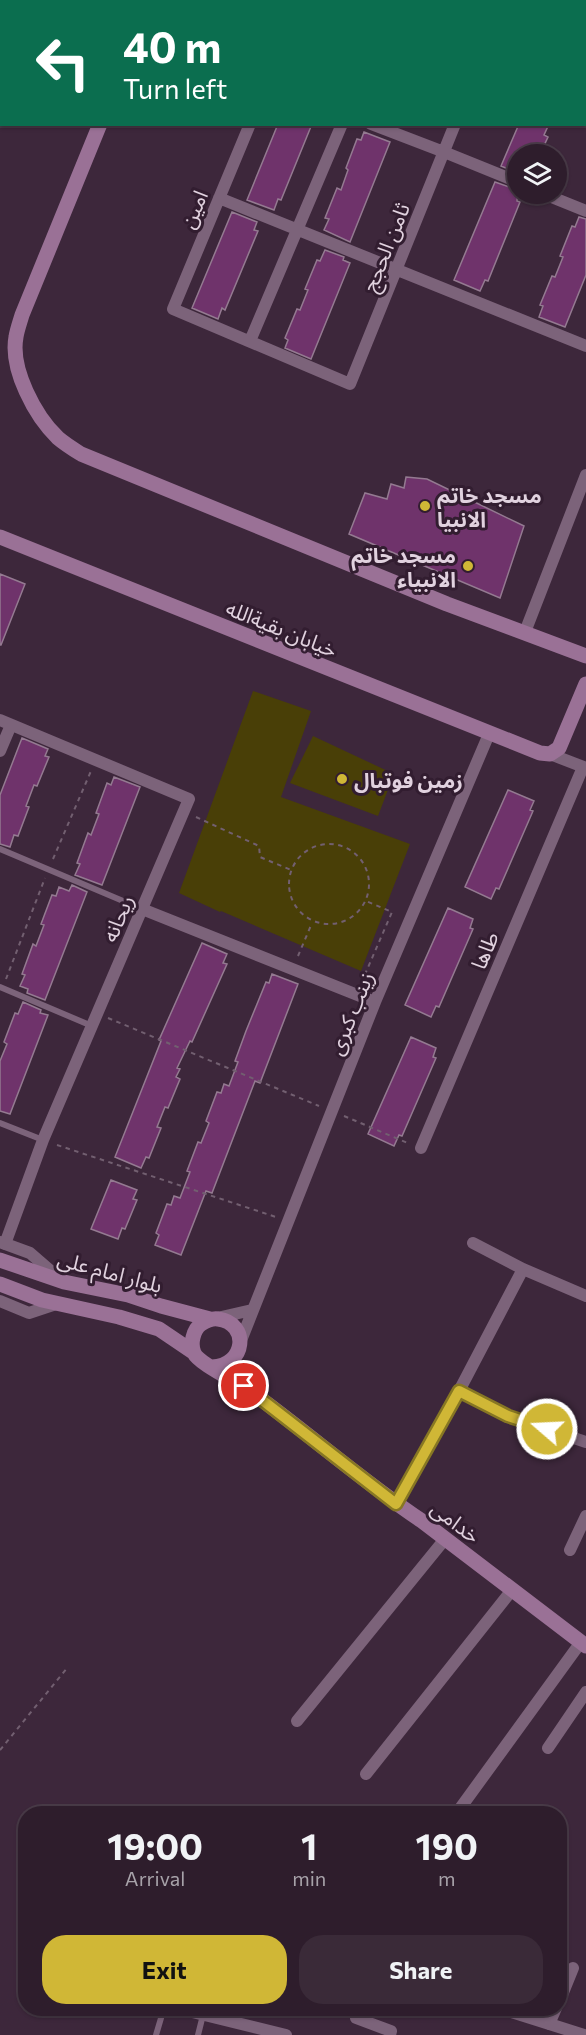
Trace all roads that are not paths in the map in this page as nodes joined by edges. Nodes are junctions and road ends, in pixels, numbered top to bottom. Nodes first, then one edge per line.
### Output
1 (99, 126) edge
2 (249, 126) edge
3 (341, 126) edge
4 (376, 126) edge
5 (454, 126) edge
6 (444, 152) junction
7 (507, 178) edge
8 (219, 198) junction
9 (567, 203) edge
10 (586, 211) edge
11 (298, 229) junction
12 (397, 268) junction
13 (250, 341) junction
14 (586, 346) edge
15 (585, 481) edge
16 (0, 537) edge
17 (525, 632) junction
18 (586, 656) edge
19 (586, 684) edge
20 (6, 723) edge
21 (489, 734) junction
22 (0, 752) edge
23 (550, 754) junction
24 (584, 768) edge
25 (0, 849) edge
26 (142, 909) junction
27 (0, 987) edge
28 (375, 1002) junction
29 (95, 1020) junction
30 (0, 1123) edge
31 (43, 1140) junction
32 (421, 1148) road end
33 (3, 1243) edge
34 (473, 1243) dead end
35 (0, 1260) edge
36 (523, 1269) junction
37 (64, 1282) junction
38 (0, 1284) edge
39 (586, 1296) edge
40 (0, 1301) edge
41 (56, 1304) junction
42 (252, 1310) junction
43 (213, 1319) junction
44 (240, 1347) junction
45 (193, 1352) junction
46 (212, 1367) junction
47 (244, 1386) junction
48 (459, 1391) junction
49 (586, 1442) edge
50 (396, 1504) junction
51 (586, 1516) edge
52 (444, 1539) junction
53 (570, 1550) dead end
54 (512, 1590) junction
55 (584, 1644) edge
56 (586, 1692) edge
57 (297, 1721) dead end
58 (548, 1748) dead end
59 (366, 1774) dead end
60 (462, 1806) edge
61 (573, 1968) dead end
62 (567, 1983) edge
63 (162, 2016) edge
64 (203, 2016) edge
65 (206, 2016) edge
66 (524, 2016) edge
67 (552, 2016) edge
68 (356, 2018) dead end
69 (549, 2024) junction
70 (244, 2030) edge
71 (156, 2035) edge
72 (198, 2035) edge
73 (286, 2035) edge
74 (390, 2035) edge
75 (584, 2035) edge

1 - 17 street
2 - 8 street, امین
3 - 11 street
4 - 6 street
5 - 6 street, ثامن الحجج
6 - 7 street
6 - 12 street, ثامن الحجج
8 - 11 street
8 - 13 street, امین
9 - 10 street
11 - 12 street
11 - 13 street
12 - 13 street, ثامن الحجج
12 - 14 street
15 - 17 street
16 - 21 street, خیابان بقیةالله
17 - 18 street
19 - 23 street
20 - 22 street
20 - 26 street, ریحانه
21 - 23 street, خیابان بقیةالله
21 - 28 street, زینب کبری
23 - 24 street
24 - 32 street, طاها
25 - 26 lane
26 - 28 street
26 - 29 street, ریحانه
27 - 29 lane
28 - 42 street, زینب کبری
29 - 31 street, ریحانه
30 - 31 lane
31 - 33 street, ریحانه
33 - 37 street
34 - 36 street
35 - 37 street, بلوار امام علی
36 - 39 street
36 - 48 street
37 - 41 street
37 - 43 street, بلوار امام علی
38 - 41 street, بلوار امام علی
40 - 41 street
41 - 45 street, بلوار امام علی
42 - 43 street
42 - 44 street, زینب کبری
43 - 44 street
43 - 45 street
44 - 46 street
44 - 47 street
45 - 46 street
46 - 47 street, خدامی
47 - 50 street, خدامی
48 - 49 street
48 - 50 street
50 - 52 street, خدامی
51 - 53 street
52 - 54 street, خدامی
52 - 57 street
54 - 55 street, خدامی
54 - 59 street
55 - 60 street
56 - 58 street
61 - 62 street
63 - 71 lane
64 - 72 lane
65 - 70 street
66 - 69 street
67 - 69 street
68 - 74 street
69 - 75 street
70 - 73 street

